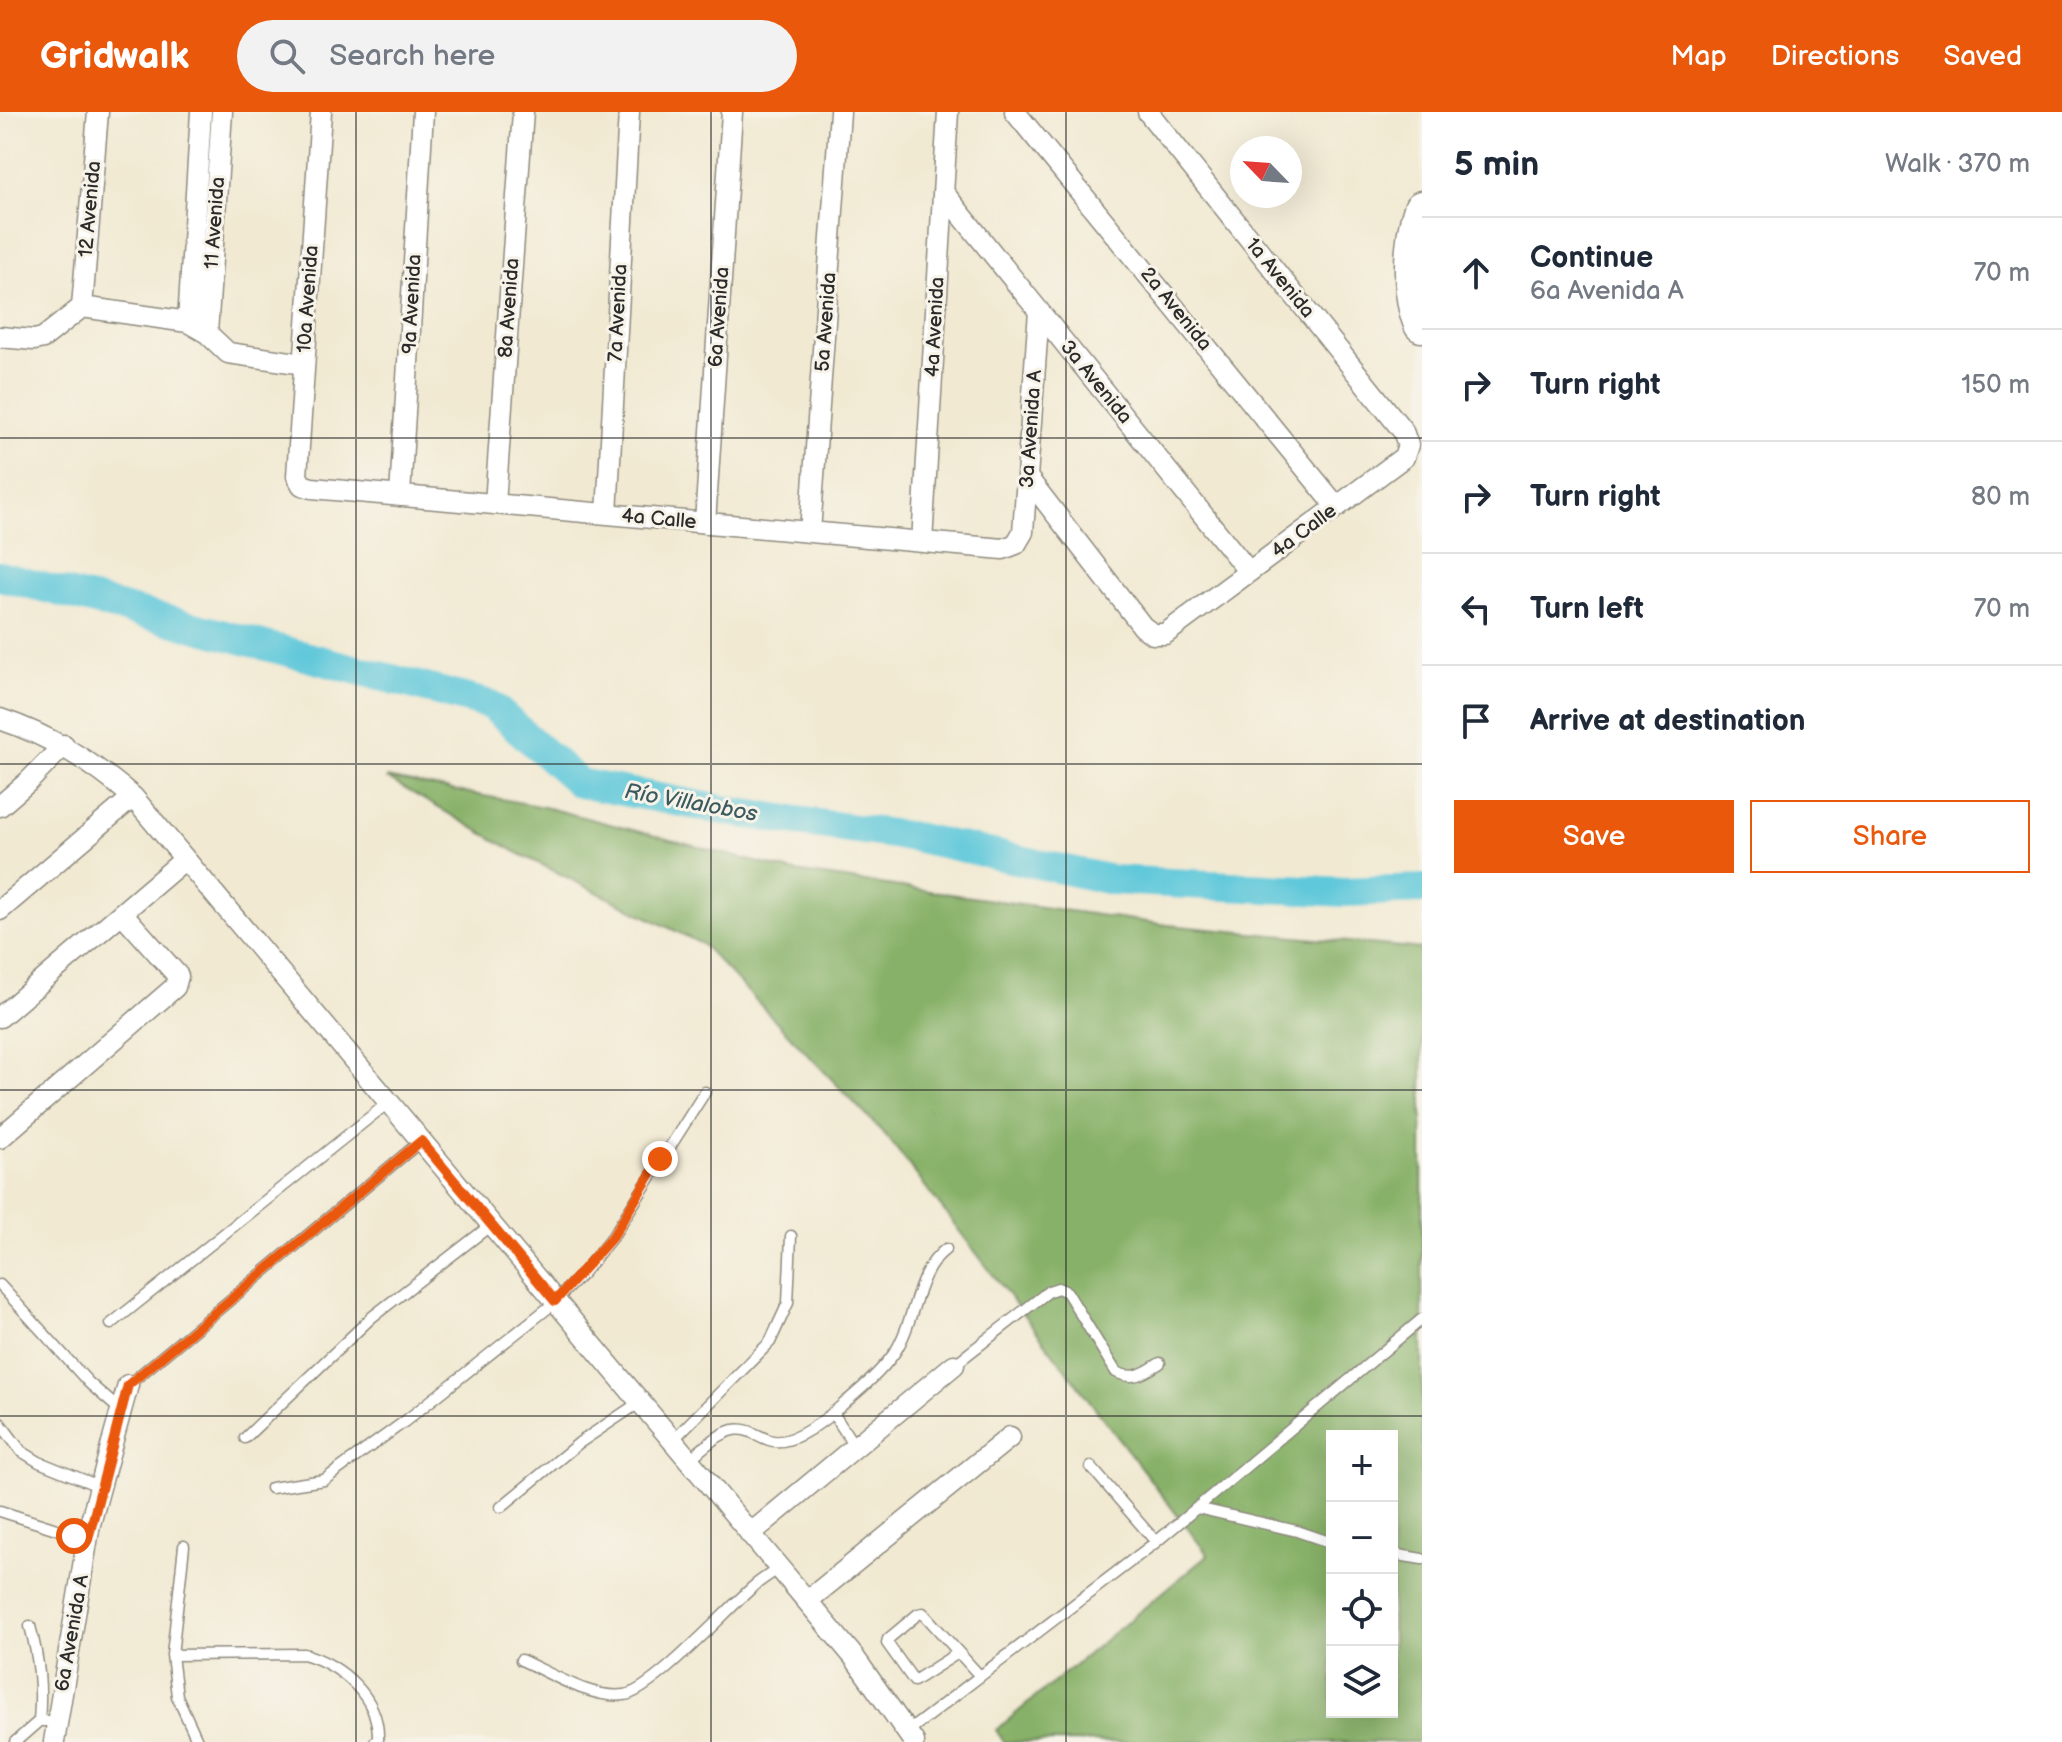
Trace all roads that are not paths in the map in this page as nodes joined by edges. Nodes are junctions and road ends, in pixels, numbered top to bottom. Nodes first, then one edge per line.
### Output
1 (98, 112) edge
2 (201, 112) edge
3 (222, 112) edge
4 (321, 112) edge
5 (423, 112) edge
6 (523, 112) edge
7 (629, 112) edge
8 (732, 112) edge
9 (840, 112) edge
10 (948, 112) edge
11 (1015, 112) edge
12 (1148, 112) edge
13 (943, 192) junction
14 (1422, 209) edge
15 (82, 307) junction
16 (1039, 311) junction
17 (188, 322) junction
18 (1422, 324) edge
19 (207, 333) junction
20 (0, 337) edge
21 (304, 364) junction
22 (1408, 445) joint
23 (1027, 477) junction
24 (302, 485) joint
25 (400, 496) junction
26 (495, 504) junction
27 (1337, 507) junction
28 (607, 514) junction
29 (705, 523) junction
30 (810, 532) junction
31 (922, 542) junction
32 (1016, 544) joint
33 (1249, 572) junction
34 (0, 719) edge
35 (64, 745) junction
36 (133, 797) junction
37 (0, 806) edge
38 (185, 859) junction
39 (0, 910) edge
40 (122, 913) junction
41 (0, 1017) edge
42 (705, 1092) dead end
43 (389, 1102) junction
44 (0, 1138) edge
45 (421, 1141) junction
46 (491, 1225) junction
47 (791, 1236) dead end
48 (946, 1249) dead end
49 (0, 1285) edge
50 (555, 1301) junction
51 (1422, 1319) edge
52 (111, 1324) dead end
53 (1160, 1363) dead end
54 (954, 1365) joint
55 (128, 1385) joint
56 (640, 1402) junction
57 (121, 1411) junction
58 (833, 1413) junction
59 (0, 1423) edge
60 (1010, 1437) dead end
61 (245, 1438) dead end
62 (672, 1441) junction
63 (855, 1447) junction
64 (689, 1460) junction
65 (1091, 1467) dead end
66 (101, 1487) junction
67 (271, 1488) dead end
68 (501, 1507) dead end
69 (1197, 1508) junction
70 (0, 1511) edge
71 (750, 1534) junction
72 (88, 1539) junction
73 (1326, 1541) edge
74 (1156, 1542) junction
75 (184, 1546) dead end
76 (1398, 1555) edge
77 (1422, 1559) edge
78 (779, 1568) junction
79 (807, 1601) junction
80 (30, 1626) dead end
81 (958, 1653) junction
82 (172, 1655) junction
83 (521, 1660) dead end
84 (979, 1675) junction
85 (48, 1721) junction
86 (911, 1737) edge
87 (15, 1742) edge
88 (54, 1742) edge
89 (198, 1742) edge
90 (375, 1742) edge

1 - 15 street, 12 Avenida
2 - 17 street, 11 Avenida
3 - 19 street, 11 Avenida
4 - 21 street, 10a Avenida
5 - 25 street, 9a Avenida
6 - 26 street, 8a Avenida
7 - 28 street, 7a Avenida
8 - 29 street, 6a Avenida
9 - 30 street, 5a Avenida
10 - 13 street, 4a Avenida
11 - 27 street, 2a Avenida
12 - 22 street, 1a Avenida
13 - 16 street, 3a Avenida
13 - 31 street, 4a Avenida
14 - 18 highway
15 - 17 street
15 - 20 street
16 - 23 street, 3a Avenida A
16 - 33 street, 3a Avenida
17 - 19 street
19 - 21 street
21 - 24 street, 10a Avenida
22 - 27 street, 4a Calle
23 - 32 street, 3a Avenida A
23 - 33 street, 4a Calle
24 - 25 street, 4a Calle
25 - 26 street, 4a Calle
26 - 28 street, 4a Calle
27 - 33 street, 4a Calle
28 - 29 street, 4a Calle
29 - 30 street, 4a Calle
30 - 31 street, 4a Calle
31 - 32 street, 4a Calle
34 - 35 street
35 - 36 street
35 - 37 street
36 - 38 street
36 - 39 street
38 - 40 street
38 - 43 street
40 - 41 street
40 - 44 street
42 - 50 lane
43 - 45 street
43 - 52 lane
45 - 46 street
45 - 55 lane
46 - 50 street
46 - 61 lane
47 - 62 lane
48 - 58 lane
49 - 57 lane
50 - 56 street
50 - 67 lane
51 - 69 lane
53 - 54 lane
54 - 63 street
55 - 57 street, 6a Avenida A
56 - 62 street
56 - 68 lane
57 - 66 street, 6a Avenida A
58 - 63 lane
58 - 64 lane
59 - 66 lane
60 - 79 street
62 - 64 street
63 - 71 street
64 - 71 street
65 - 74 lane
66 - 72 street, 6a Avenida A
69 - 73 lane
69 - 74 lane
70 - 72 lane
71 - 78 street
72 - 85 street, 6a Avenida A
74 - 84 lane
75 - 82 lane
76 - 77 lane
78 - 79 street
78 - 83 lane
79 - 86 street
80 - 85 lane
81 - 81 lane
81 - 84 lane
82 - 89 lane
82 - 90 lane
84 - 86 lane
85 - 87 lane
85 - 88 street, 6a Avenida A

